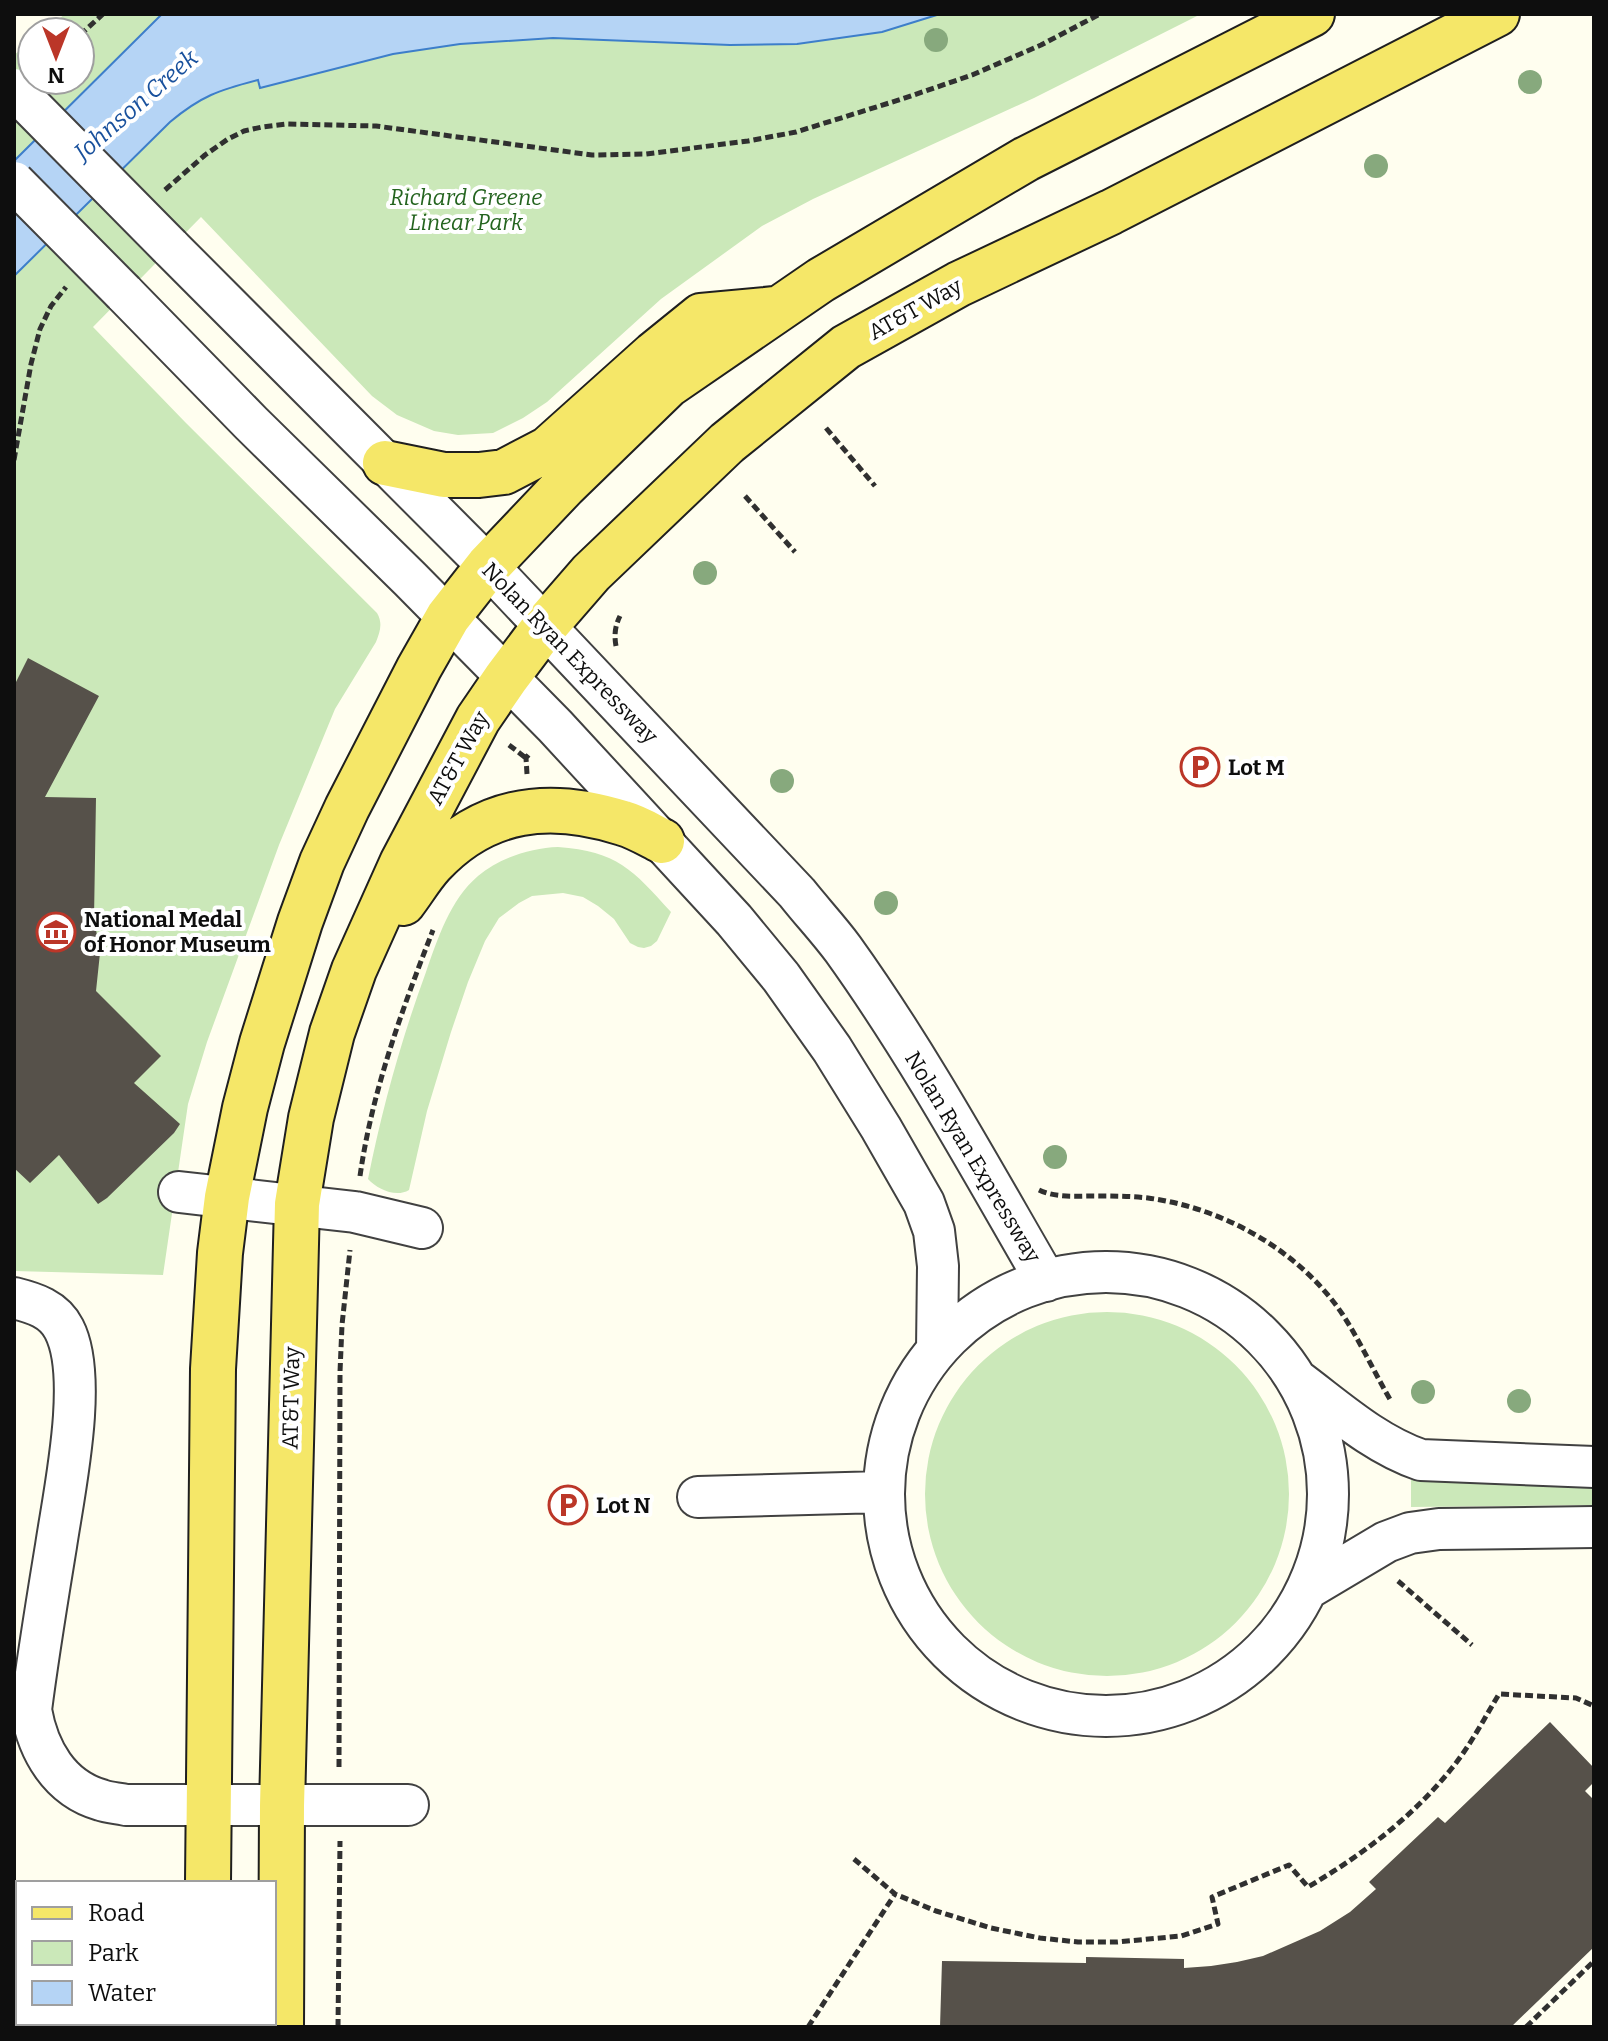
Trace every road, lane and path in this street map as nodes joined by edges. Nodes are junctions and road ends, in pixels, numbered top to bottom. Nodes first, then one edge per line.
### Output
1 (1100, 14) edge
2 (1312, 14) edge
3 (1497, 14) edge
4 (14, 89) edge
5 (14, 182) edge
6 (160, 195) dead end
7 (67, 286) dead end
8 (777, 309) junction
9 (826, 428) dead end
10 (14, 460) edge
11 (385, 463) junction
12 (875, 486) dead end
13 (745, 496) dead end
14 (795, 552) dead end
15 (488, 566) junction
16 (448, 617) junction
17 (545, 626) junction
18 (506, 678) junction
19 (512, 748) dead end
20 (526, 758) dead end
21 (662, 841) junction
22 (437, 919) dead end
23 (354, 970) junction
24 (361, 1171) dead end
25 (1033, 1186) dead end
26 (179, 1192) dead end
27 (227, 1197) junction
28 (297, 1204) junction
29 (422, 1228) dead end
30 (349, 1259) dead end
31 (1046, 1281) junction
32 (14, 1298) edge
33 (937, 1350) junction
34 (1297, 1380) junction
35 (1394, 1407) dead end
36 (1594, 1467) edge
37 (883, 1492) junction
38 (698, 1497) dead end
39 (1594, 1527) edge
40 (1398, 1581) dead end
41 (1307, 1589) junction
42 (1472, 1645) dead end
43 (1594, 1706) edge
44 (339, 1759) dead end
45 (408, 1805) dead end
46 (209, 1806) junction
47 (282, 1806) junction
48 (340, 1850) dead end
49 (854, 1859) dead end
50 (208, 1881) edge
51 (895, 1894) junction
52 (1594, 1961) edge
53 (281, 2027) edge
54 (338, 2027) edge
55 (808, 2027) edge
56 (1526, 2027) edge

1 - 6 path
2 - 8 main road
3 - 17 main road, AT&T Way
4 - 11 street, Nolan Ryan Expressway, bridge
5 - 16 street, bridge
7 - 10 path
8 - 11 main road
8 - 15 main road
9 - 12 path
11 - 15 street, Nolan Ryan Expressway
13 - 14 path
15 - 16 main road
15 - 17 street, Nolan Ryan Expressway
16 - 18 street
16 - 27 main road
17 - 18 main road, AT&T Way
17 - 31 street, Nolan Ryan Expressway
18 - 21 street
18 - 23 main road, AT&T Way
19 - 20 path
21 - 23 main road
21 - 33 street
22 - 24 path
23 - 28 main road, AT&T Way
25 - 35 path
26 - 27 street
27 - 28 street
27 - 46 main road
28 - 29 street
28 - 47 main road, AT&T Way
30 - 44 path
31 - 33 street
31 - 34 street
32 - 46 street
33 - 37 street
34 - 36 street
34 - 41 street
37 - 38 street
37 - 41 street
39 - 41 street
40 - 42 path
43 - 51 path
45 - 47 street
46 - 47 street
46 - 50 main road
47 - 53 main road, AT&T Way
48 - 54 path
49 - 51 path
51 - 55 path
52 - 56 path

